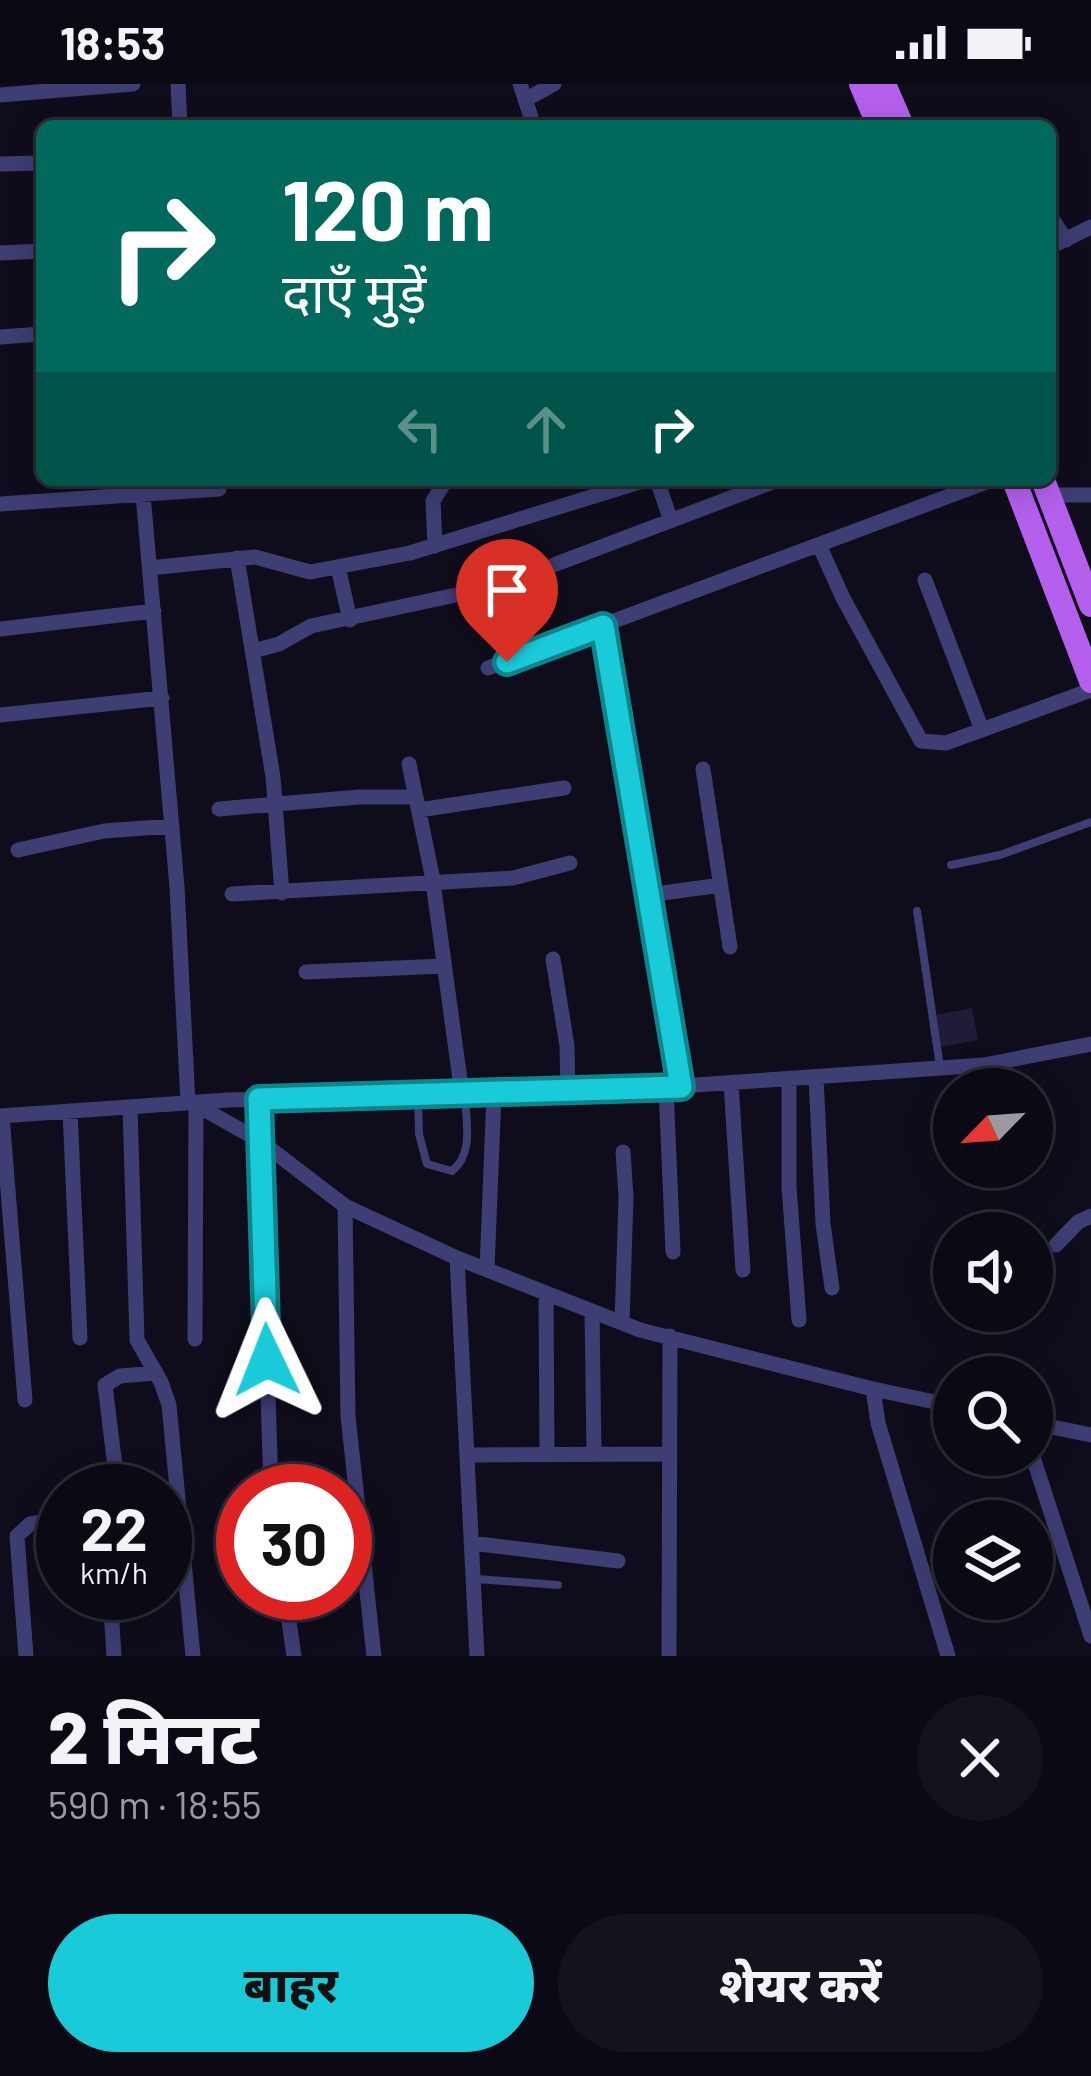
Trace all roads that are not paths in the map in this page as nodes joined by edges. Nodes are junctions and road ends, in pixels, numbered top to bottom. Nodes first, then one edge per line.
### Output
1 (134, 84) edge
2 (178, 84) edge
3 (554, 84) edge
4 (861, 84) edge
5 (884, 84) edge
6 (523, 92) edge
7 (0, 94) edge
8 (180, 120) edge
9 (876, 120) edge
10 (899, 120) edge
11 (36, 163) edge
12 (0, 164) edge
13 (1091, 227) edge
14 (1058, 243) edge
15 (36, 251) edge
16 (0, 253) edge
17 (36, 334) edge
18 (0, 337) edge
19 (442, 486) edge
20 (627, 486) edge
21 (659, 486) edge
22 (762, 486) edge
23 (976, 486) edge
24 (1016, 486) edge
25 (1046, 488) edge
26 (219, 489) dead end
27 (143, 494) junction
28 (1091, 495) edge
29 (0, 504) edge
30 (671, 521) junction
31 (820, 544) junction
32 (435, 546) junction
33 (237, 558) junction
34 (338, 567) junction
35 (150, 568) junction
36 (925, 580) dead end
37 (1091, 605) edge
38 (154, 611) junction
39 (350, 620) junction
40 (603, 626) junction
41 (0, 629) edge
42 (253, 651) junction
43 (488, 668) dead end
44 (1091, 686) edge
45 (162, 698) junction
46 (0, 715) edge
47 (982, 730) junction
48 (409, 764) dead end
49 (704, 769) dead end
50 (564, 788) dead end
51 (417, 803) junction
52 (275, 805) junction
53 (219, 809) dead end
54 (1091, 823) edge
55 (172, 826) junction
56 (18, 850) dead end
57 (570, 863) dead end
58 (951, 865) dead end
59 (433, 885) junction
60 (721, 885) junction
61 (282, 893) junction
62 (232, 894) dead end
63 (648, 895) junction
64 (916, 911) dead end
65 (730, 947) dead end
66 (553, 959) dead end
67 (444, 966) junction
68 (306, 972) dead end
69 (1091, 1044) edge
70 (940, 1068) joint
71 (933, 1069) edge
72 (816, 1077) junction
73 (789, 1079) junction
74 (730, 1083) junction
75 (673, 1087) junction
76 (568, 1092) junction
77 (464, 1094) junction
78 (494, 1094) junction
79 (418, 1095) junction
80 (259, 1099) junction
81 (192, 1103) junction
82 (130, 1107) junction
83 (70, 1111) junction
84 (1, 1116) edge
85 (260, 1141) junction
86 (622, 1153) dead end
87 (821, 1186) junction
88 (789, 1187) junction
89 (345, 1206) junction
90 (1091, 1216) edge
91 (1056, 1245) dead end
92 (673, 1252) dead end
93 (457, 1258) junction
94 (487, 1269) junction
95 (743, 1270) dead end
96 (832, 1288) dead end
97 (546, 1293) junction
98 (592, 1311) junction
99 (799, 1320) dead end
100 (622, 1323) junction
101 (670, 1336) junction
102 (80, 1337) dead end
103 (195, 1339) dead end
104 (155, 1373) junction
105 (873, 1389) junction
106 (25, 1400) dead end
107 (933, 1402) edge
108 (1053, 1427) edge
109 (1091, 1435) edge
110 (593, 1453) junction
111 (547, 1454) junction
112 (670, 1454) junction
113 (467, 1455) junction
114 (115, 1464) edge
115 (270, 1464) edge
116 (1040, 1476) edge
117 (36, 1523) edge
118 (471, 1543) junction
119 (618, 1561) dead end
120 (473, 1580) junction
121 (558, 1585) dead end
122 (1088, 1612) edge
123 (112, 1620) edge
124 (289, 1620) edge
125 (1091, 1636) edge
126 (26, 1656) edge
127 (114, 1656) edge
128 (193, 1656) edge
129 (294, 1656) edge
130 (374, 1656) edge
131 (477, 1656) edge
132 (669, 1656) edge
133 (948, 1656) edge

1 - 7 street
2 - 8 street
3 - 6 street
4 - 9 main road
5 - 10 main road
11 - 12 street
13 - 14 street
15 - 16 street
17 - 18 street
19 - 32 street
20 - 32 street
21 - 30 street
22 - 30 street
23 - 31 street
24 - 44 main road
25 - 28 street
25 - 37 main road
26 - 27 street
27 - 29 street
27 - 35 street
30 - 39 street
31 - 40 street
31 - 47 street
32 - 34 street
33 - 34 street
33 - 35 street
33 - 42 street
34 - 39 street
35 - 38 street
36 - 47 street
38 - 41 street
38 - 45 street
39 - 42 street
40 - 43 street
40 - 63 street
42 - 52 street
44 - 47 street
45 - 46 street
45 - 55 street
48 - 51 street
49 - 60 street
50 - 51 street
51 - 52 street
51 - 59 street
52 - 53 street
52 - 61 street
54 - 58 lane
55 - 56 street
55 - 81 street
57 - 59 street
59 - 61 street
59 - 67 street
60 - 63 street
60 - 65 street
61 - 62 street
63 - 75 street
64 - 70 lane
66 - 76 street
67 - 68 street
67 - 77 street
69 - 70 street
71 - 72 street
72 - 73 street
72 - 87 street
73 - 74 street
73 - 88 street
74 - 75 street
74 - 95 street
75 - 76 street
75 - 92 street
76 - 78 street
77 - 78 street
77 - 79 street
77 - 79 lane
78 - 94 street
79 - 80 street
80 - 81 street
80 - 85 street
81 - 82 street
81 - 85 street
81 - 103 street
82 - 83 street
82 - 104 street
83 - 84 street
83 - 102 street
84 - 106 street
85 - 89 street
85 - 115 street
86 - 100 street
87 - 88 street
87 - 96 street
88 - 99 street
89 - 93 street
89 - 130 street
90 - 91 street
93 - 94 street
93 - 113 street
94 - 97 street
97 - 98 street
97 - 111 street
98 - 100 street
98 - 110 street
100 - 101 street
101 - 105 street
101 - 112 street
104 - 114 street
104 - 128 street
105 - 107 street
105 - 133 street
108 - 109 street
110 - 111 street
110 - 112 street
111 - 113 street
112 - 132 street
113 - 118 street
116 - 122 street
117 - 126 street
118 - 119 street
118 - 120 street
120 - 121 lane
120 - 131 street
122 - 125 street
123 - 127 street
124 - 129 street

